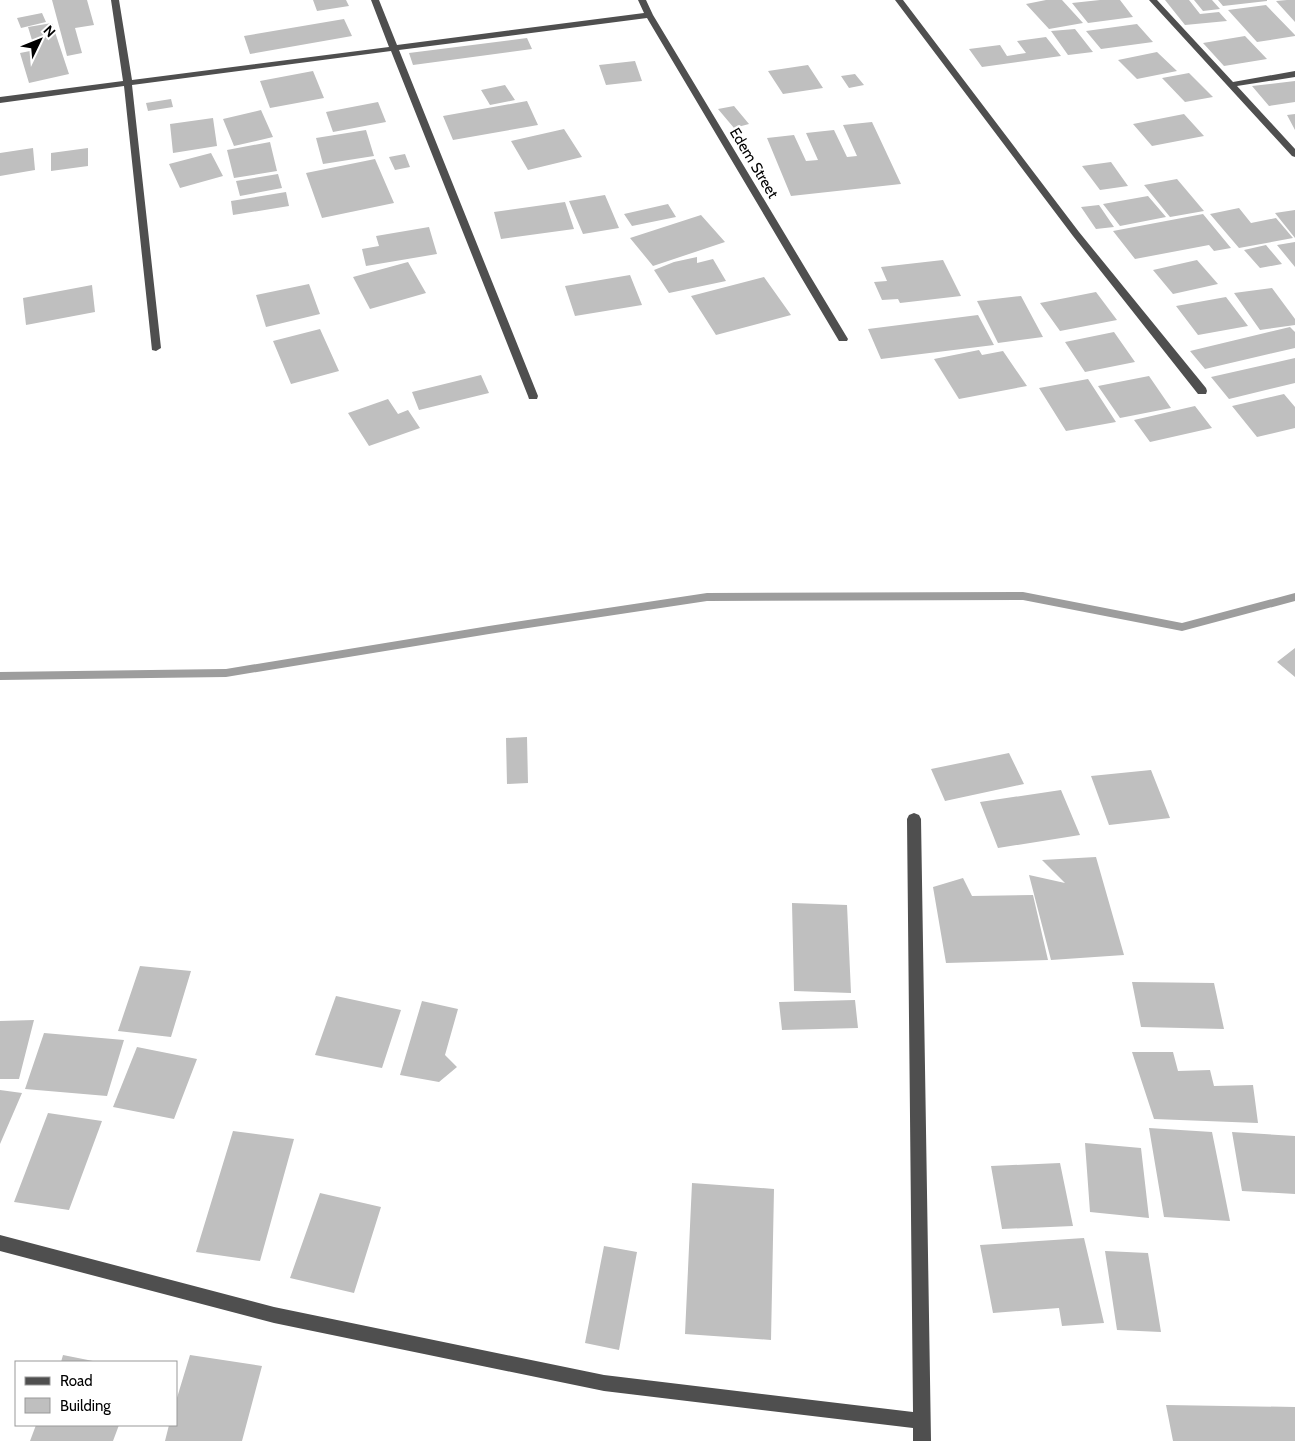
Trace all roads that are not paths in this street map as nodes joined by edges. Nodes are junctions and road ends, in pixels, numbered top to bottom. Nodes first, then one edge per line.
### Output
1 (115, 0) edge
2 (375, 0) edge
3 (642, 0) edge
4 (899, 0) edge
5 (1152, 0) edge
6 (649, 15) junction
7 (394, 48) junction
8 (1295, 74) edge
9 (128, 84) junction
10 (1231, 85) junction
11 (0, 100) edge
12 (1295, 154) edge
13 (843, 339) dead end
14 (156, 348) dead end
15 (1202, 391) dead end
16 (533, 396) dead end
17 (914, 819) dead end
18 (0, 1243) edge
19 (922, 1421) junction
20 (922, 1441) edge

1 - 9 street
2 - 7 street
3 - 6 street, Edem Street
4 - 15 street
5 - 10 street
6 - 7 street
6 - 13 street, Edem Street
7 - 9 street
7 - 16 street
8 - 10 street
9 - 11 street
9 - 14 street
10 - 12 street
17 - 19 street
18 - 19 street
19 - 20 street

